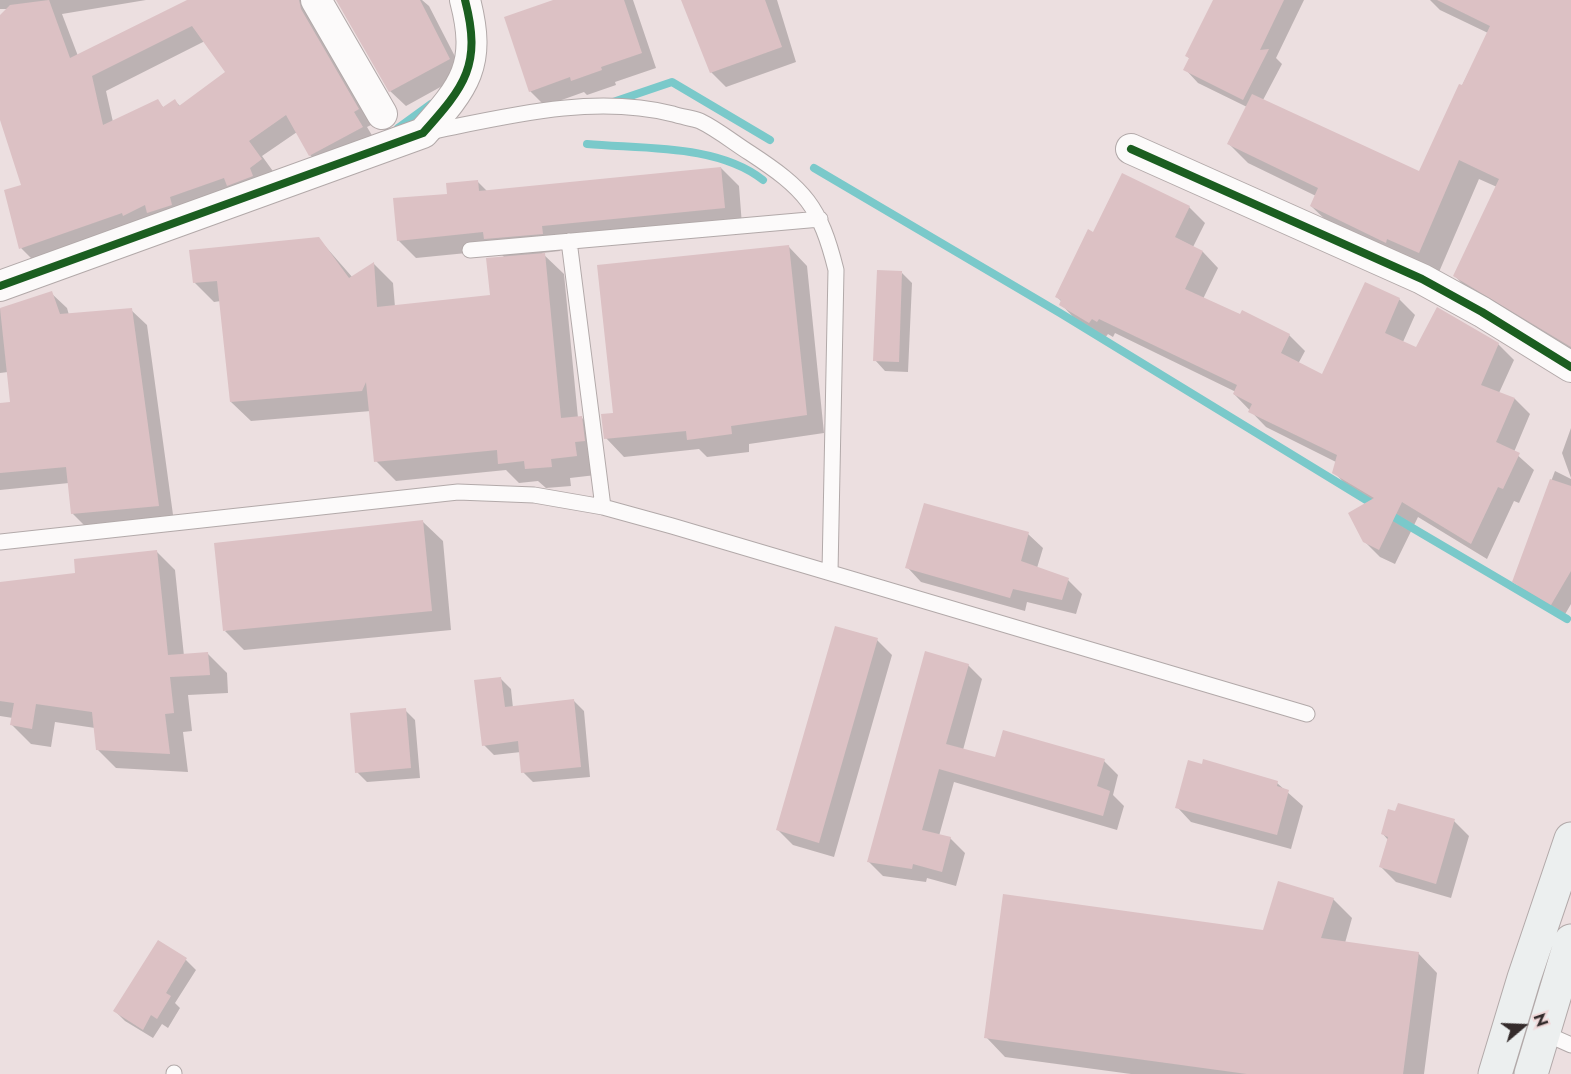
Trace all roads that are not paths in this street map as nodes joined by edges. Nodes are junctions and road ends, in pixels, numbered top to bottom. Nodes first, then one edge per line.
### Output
1 (316, 0) edge
2 (466, 0) edge
3 (381, 114) dead end
4 (423, 133) junction
5 (1131, 149) dead end
6 (820, 219) junction
7 (569, 241) junction
8 (470, 250) dead end
9 (0, 286) edge
10 (1571, 368) edge
11 (603, 507) junction
12 (0, 542) edge
13 (830, 572) junction
14 (1307, 714) dead end
15 (1571, 839) edge
16 (1571, 941) edge
17 (1557, 1039) edge
18 (1495, 1074) edge
19 (1532, 1074) edge

1 - 3 street
2 - 4 street
4 - 6 lane
4 - 9 street
5 - 10 street
6 - 7 lane
6 - 13 lane
7 - 8 lane
7 - 11 lane
11 - 12 lane
11 - 13 lane
13 - 14 lane
15 - 18 main road
16 - 17 main road
17 - 19 main road

